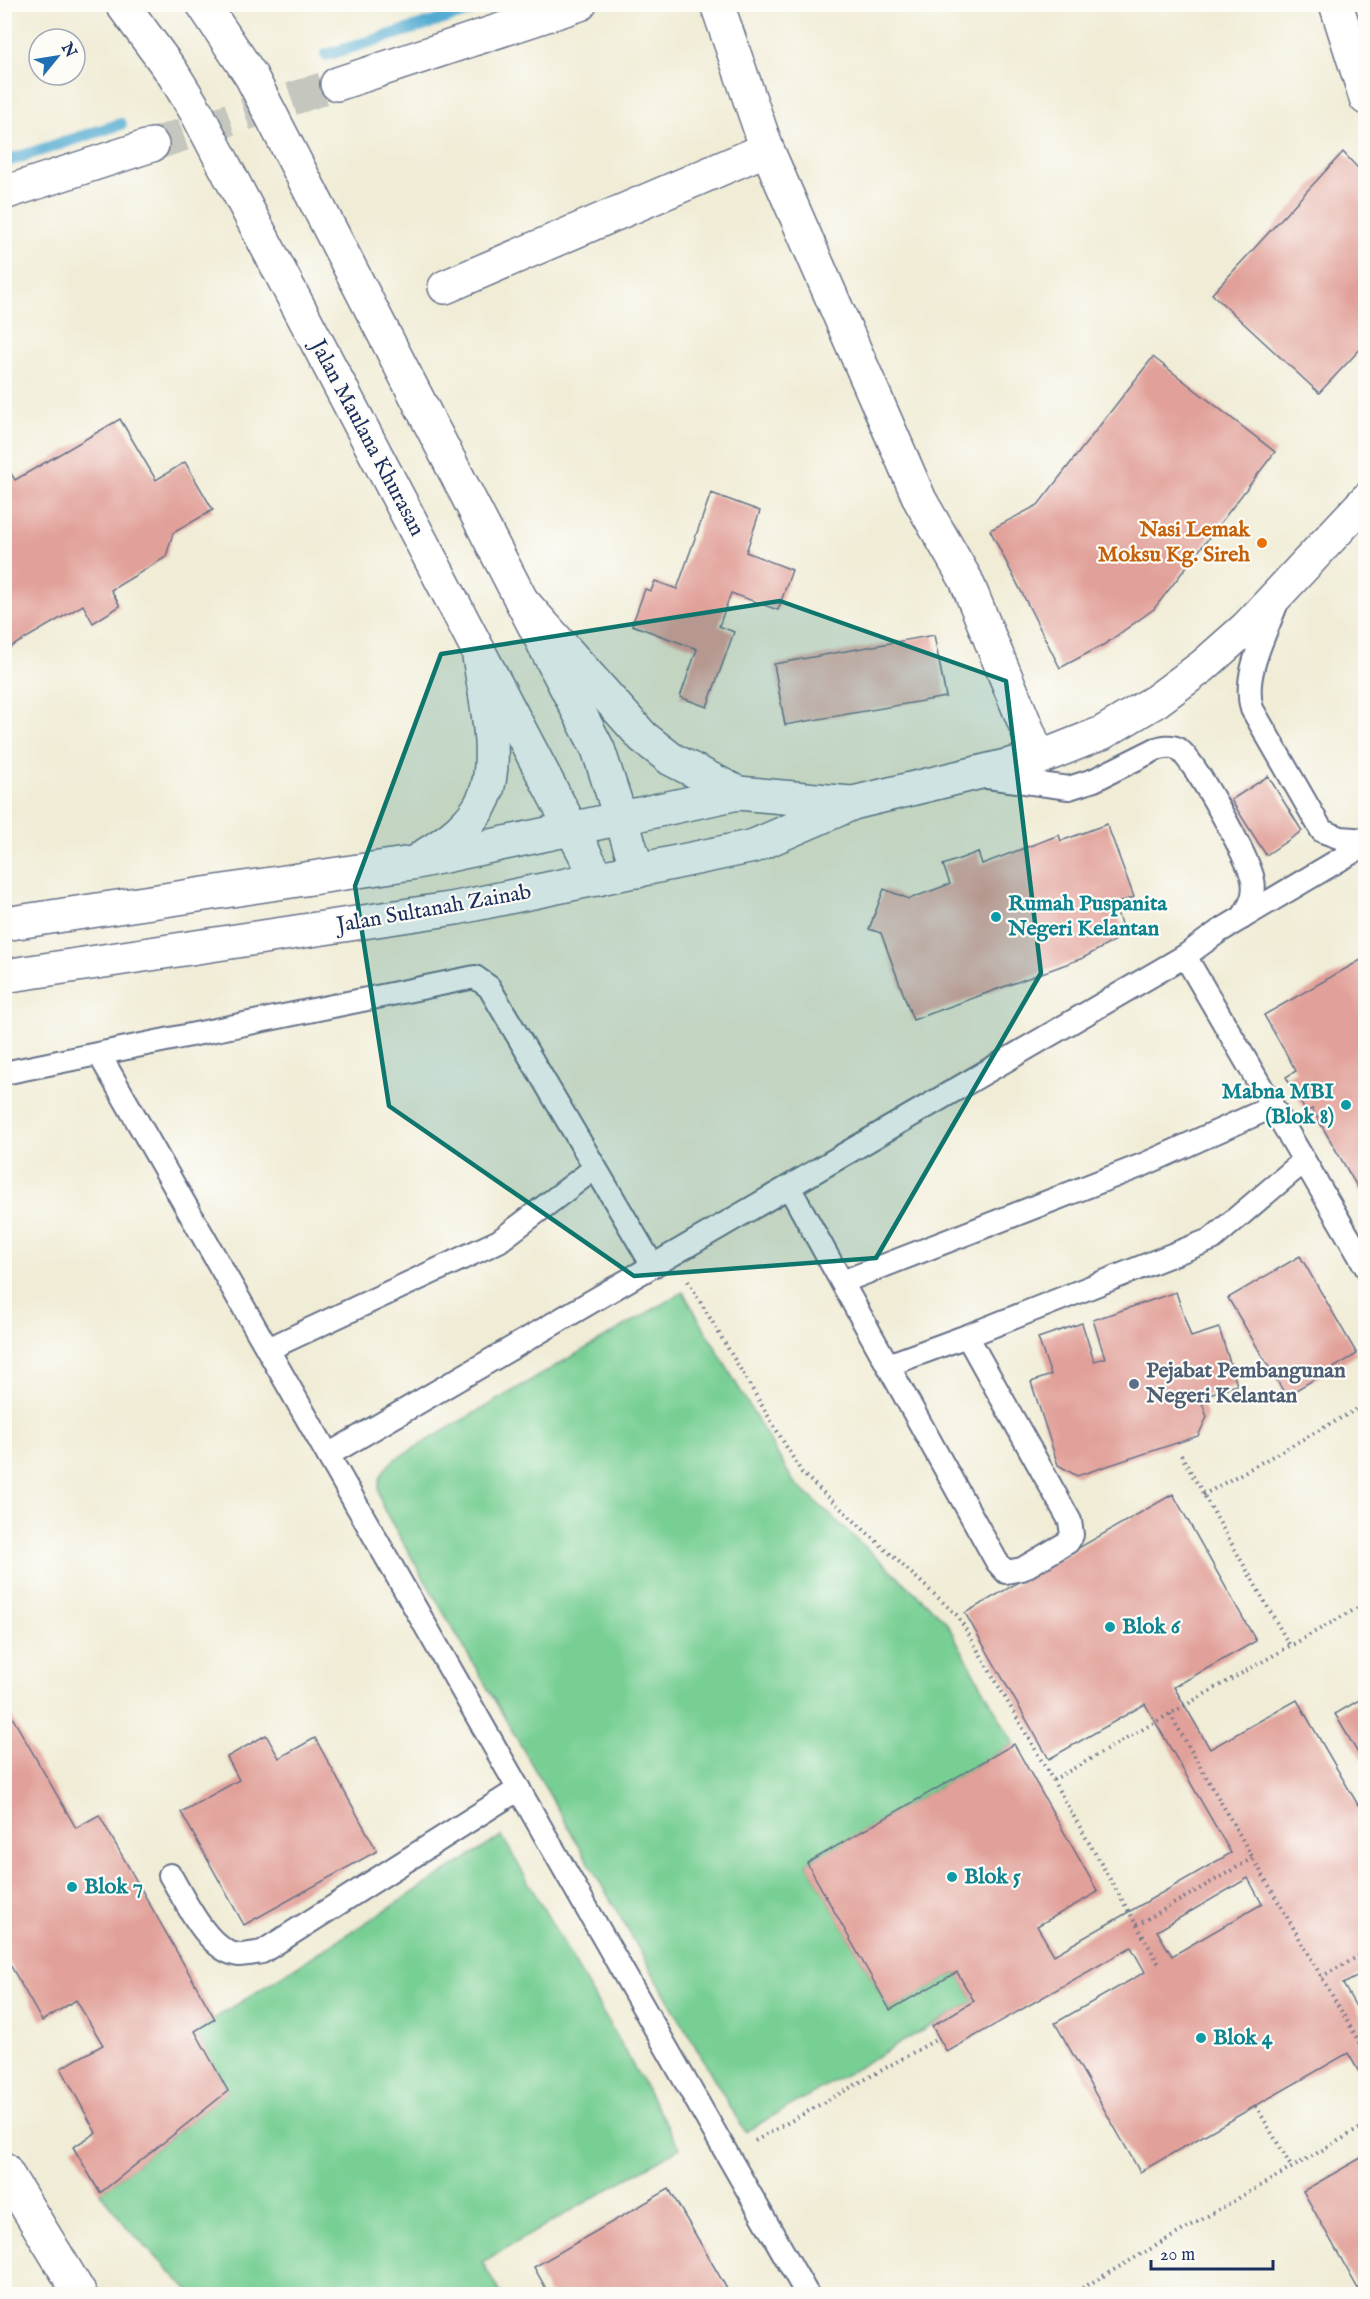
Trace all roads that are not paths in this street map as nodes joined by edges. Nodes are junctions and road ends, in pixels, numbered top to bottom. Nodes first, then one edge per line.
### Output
1 (122, 4) edge
2 (203, 4) edge
3 (580, 4) edge
4 (717, 4) edge
5 (1336, 4) edge
6 (337, 84) tunnel mouth
7 (1365, 98) edge
8 (152, 145) tunnel mouth
9 (767, 149) junction
10 (4, 194) edge
11 (445, 287) dead end
12 (1365, 500) edge
13 (1282, 589) junction
14 (521, 600) junction
15 (478, 650) junction
16 (1039, 758) junction
17 (970, 775) junction
18 (738, 793) junction
19 (853, 803) junction
20 (622, 818) junction
21 (572, 828) junction
22 (1365, 842) edge
23 (412, 863) junction
24 (638, 871) junction
25 (598, 879) junction
26 (1242, 918) junction
27 (4, 924) edge
28 (1185, 956) junction
29 (4, 976) edge
30 (99, 1054) junction
31 (4, 1073) edge
32 (1272, 1107) junction
33 (1304, 1161) junction
34 (595, 1168) junction
35 (789, 1187) junction
36 (653, 1266) junction
37 (1365, 1267) edge
38 (842, 1282) junction
39 (967, 1336) junction
40 (268, 1349) junction
41 (888, 1365) junction
42 (328, 1455) junction
43 (519, 1789) junction
44 (170, 1875) dead end
45 (4, 2169) edge
46 (80, 2295) edge
47 (807, 2295) edge

1 - 15 street, Jalan Maulana Khurasan
2 - 14 street
3 - 6 street
4 - 9 street
5 - 7 street
8 - 10 street
9 - 11 street
9 - 16 street
12 - 13 street, Jalan Sultanah Zainab
13 - 16 street, Jalan Sultanah Zainab
13 - 22 lane
14 - 18 street
14 - 20 street
15 - 21 street, Jalan Maulana Khurasan
15 - 23 street
16 - 17 street, Jalan Sultanah Zainab
17 - 19 street, Jalan Sultanah Zainab
17 - 26 lane
18 - 19 street, Jalan Sultanah Zainab
18 - 20 street, Jalan Sultanah Zainab
19 - 24 street, Jalan Sultanah Zainab
20 - 21 street, Jalan Sultanah Zainab
20 - 24 street
21 - 23 street, Jalan Sultanah Zainab
21 - 25 street, Jalan Maulana Khurasan
22 - 26 lane
23 - 27 street, Jalan Sultanah Zainab
24 - 25 street, Jalan Sultanah Zainab
25 - 29 street, Jalan Sultanah Zainab
26 - 28 lane
28 - 32 lane
28 - 35 lane
30 - 31 lane
30 - 34 lane
30 - 40 lane
32 - 33 lane
32 - 38 lane
33 - 37 lane
33 - 39 lane
34 - 36 lane
34 - 40 lane
35 - 36 lane
35 - 38 lane
36 - 42 lane
38 - 41 lane
39 - 41 lane
39 - 41 lane
40 - 42 lane
42 - 43 lane
43 - 44 lane
43 - 47 lane
45 - 46 street

